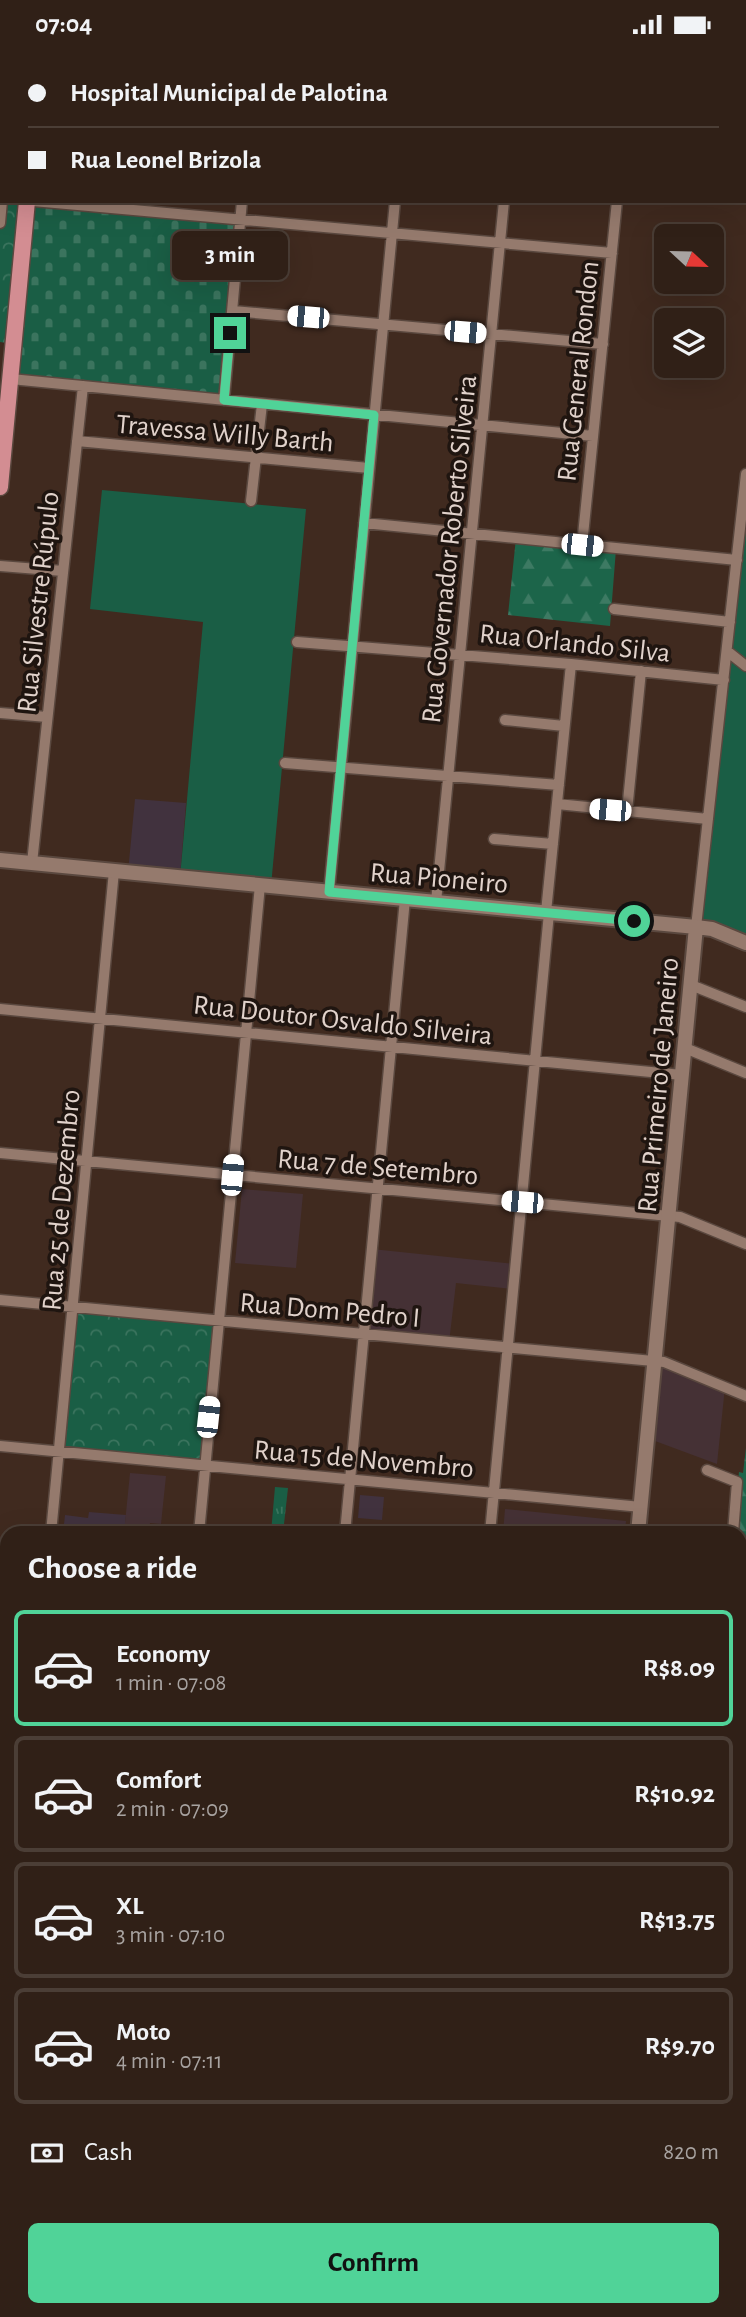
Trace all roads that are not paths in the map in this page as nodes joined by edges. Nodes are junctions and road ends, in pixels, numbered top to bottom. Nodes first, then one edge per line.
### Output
1 (2, 203) edge
2 (27, 203) edge
3 (56, 203) edge
4 (242, 203) edge
5 (395, 203) edge
6 (504, 203) edge
7 (617, 203) edge
8 (241, 219) junction
9 (0, 223) edge
10 (392, 233) junction
11 (500, 243) junction
12 (612, 253) junction
13 (233, 311) junction
14 (383, 324) junction
15 (491, 334) junction
16 (7, 343) edge
17 (603, 344) junction
18 (11, 379) junction
19 (83, 386) junction
20 (224, 400) junction
21 (262, 404) junction
22 (374, 415) junction
23 (482, 425) junction
24 (593, 436) junction
25 (77, 441) junction
26 (256, 457) junction
27 (369, 468) junction
28 (746, 474) edge
29 (0, 487) edge
30 (251, 501) dead end
31 (364, 523) junction
32 (472, 534) junction
33 (582, 545) junction
34 (737, 560) junction
35 (0, 566) edge
36 (63, 571) junction
37 (614, 609) dead end
38 (730, 622) junction
39 (297, 642) dead end
40 (352, 646) junction
41 (727, 651) junction
42 (460, 654) junction
43 (571, 664) junction
44 (746, 666) edge
45 (641, 671) junction
46 (723, 680) junction
47 (0, 713) edge
48 (47, 717) junction
49 (505, 720) dead end
50 (564, 726) junction
51 (285, 763) dead end
52 (342, 767) junction
53 (449, 776) junction
54 (559, 785) junction
55 (557, 804) junction
56 (627, 811) junction
57 (708, 819) junction
58 (494, 839) dead end
59 (553, 844) junction
60 (0, 860) edge
61 (32, 863) junction
62 (114, 871) junction
63 (260, 885) junction
64 (329, 892) junction
65 (405, 899) junction
66 (436, 902) junction
67 (547, 912) junction
68 (696, 927) junction
69 (746, 943) edge
70 (691, 985) junction
71 (746, 1007) edge
72 (0, 1009) edge
73 (100, 1019) junction
74 (246, 1033) junction
75 (391, 1047) junction
76 (685, 1048) junction
77 (535, 1061) junction
78 (746, 1073) edge
79 (682, 1075) junction
80 (0, 1153) edge
81 (86, 1161) junction
82 (232, 1175) junction
83 (378, 1189) junction
84 (522, 1202) junction
85 (669, 1216) junction
86 (746, 1244) edge
87 (0, 1300) edge
88 (72, 1307) junction
89 (218, 1321) junction
90 (363, 1335) junction
91 (508, 1349) junction
92 (659, 1362) junction
93 (746, 1396) edge
94 (0, 1446) edge
95 (58, 1452) junction
96 (204, 1465) junction
97 (708, 1470) dead end
98 (350, 1479) junction
99 (494, 1493) junction
100 (641, 1507) junction
101 (52, 1526) edge
102 (200, 1526) edge
103 (346, 1526) edge
104 (491, 1526) edge
105 (639, 1526) edge
106 (734, 1526) edge

1 - 9 street
2 - 16 main road
3 - 8 street
4 - 8 street
5 - 10 street
6 - 11 street, Rua Governador Roberto Silveira
7 - 12 street, Rua General Rondon
8 - 10 street
8 - 13 street
10 - 11 street
10 - 14 street
11 - 12 street
11 - 15 street, Rua Governador Roberto Silveira
12 - 17 street, Rua General Rondon
13 - 14 street
13 - 20 street
14 - 15 street
14 - 22 street
15 - 17 street
15 - 23 street, Rua Governador Roberto Silveira
16 - 18 main road
17 - 24 street, Rua General Rondon
18 - 19 street
18 - 29 main road
19 - 20 street
19 - 25 street, Rua Silvestre Rúpulo
20 - 21 street
21 - 22 street
21 - 26 street
22 - 23 street
22 - 27 street
23 - 24 street
23 - 32 street, Rua Governador Roberto Silveira
24 - 33 street, Rua General Rondon
25 - 26 street, Travessa Willy Barth
25 - 36 street, Rua Silvestre Rúpulo
26 - 27 street, Travessa Willy Barth
26 - 30 street
27 - 31 street
28 - 34 street, Rua Primeiro de Janeiro
31 - 32 street
31 - 40 street
32 - 33 street
32 - 42 street, Rua Governador Roberto Silveira
33 - 34 street
34 - 38 street, Rua Primeiro de Janeiro
35 - 36 street
36 - 48 street, Rua Silvestre Rúpulo
37 - 38 street
38 - 41 street, Rua Primeiro de Janeiro
39 - 40 street, Rua Orlando Silva
40 - 42 street, Rua Orlando Silva
40 - 52 street
41 - 44 street
41 - 46 street, Rua Primeiro de Janeiro
42 - 43 street, Rua Orlando Silva
42 - 53 street, Rua Governador Roberto Silveira
43 - 45 street, Rua Orlando Silva
43 - 50 street
45 - 46 street, Rua Orlando Silva
45 - 56 street
46 - 57 street, Rua Primeiro de Janeiro
47 - 48 street
48 - 61 street, Rua Silvestre Rúpulo
49 - 50 street
50 - 54 street
51 - 52 street
52 - 53 street
52 - 64 street
53 - 54 street
53 - 66 street, Rua Governador Roberto Silveira
54 - 55 street
55 - 56 street
55 - 59 street
56 - 57 street
57 - 68 street, Rua Primeiro de Janeiro
58 - 59 street
59 - 67 street
60 - 61 street, Rua Pioneiro
61 - 62 street, Rua Pioneiro
62 - 63 street, Rua Pioneiro
62 - 73 street, Rua 25 de Dezembro
63 - 64 street, Rua Pioneiro
63 - 74 street
64 - 65 street, Rua Pioneiro
65 - 66 street, Rua Pioneiro
65 - 75 street
66 - 67 street, Rua Pioneiro
67 - 68 street, Rua Pioneiro
67 - 77 street
68 - 69 street, Rua Pioneiro
68 - 70 street, Rua Primeiro de Janeiro
70 - 71 street
70 - 76 street, Rua Primeiro de Janeiro
72 - 73 street, Rua Doutor Osvaldo Silveira
73 - 74 street, Rua Doutor Osvaldo Silveira
73 - 81 street, Rua 25 de Dezembro
74 - 75 street, Rua Doutor Osvaldo Silveira
74 - 82 street
75 - 77 street, Rua Doutor Osvaldo Silveira
75 - 83 street
76 - 78 street
76 - 79 street, Rua Primeiro de Janeiro
77 - 79 street, Rua Doutor Osvaldo Silveira
77 - 84 street
79 - 85 street, Rua Primeiro de Janeiro
80 - 81 street, Rua 7 de Setembro
81 - 82 street, Rua 7 de Setembro
81 - 88 street, Rua 25 de Dezembro
82 - 83 street, Rua 7 de Setembro
82 - 89 street
83 - 84 street, Rua 7 de Setembro
83 - 90 street
84 - 85 street, Rua 7 de Setembro
84 - 91 street
85 - 86 street, Rua 7 de Setembro
85 - 92 street, Rua Primeiro de Janeiro
87 - 88 street, Rua Dom Pedro I
88 - 89 street, Rua Dom Pedro I
88 - 95 street, Rua 25 de Dezembro
89 - 90 street, Rua Dom Pedro I
89 - 96 street
90 - 91 street, Rua Dom Pedro I
90 - 98 street
91 - 92 street, Rua Dom Pedro I
91 - 99 street
92 - 93 street, Rua Dom Pedro I
92 - 100 street, Rua Primeiro de Janeiro
94 - 95 street, Rua 15 de Novembro
95 - 96 street, Rua 15 de Novembro
95 - 101 street, Rua 25 de Dezembro
96 - 98 street, Rua 15 de Novembro
96 - 102 street
97 - 106 street
98 - 99 street, Rua 15 de Novembro
98 - 103 street
99 - 100 street, Rua 15 de Novembro
99 - 104 street
100 - 105 street, Rua Primeiro de Janeiro

